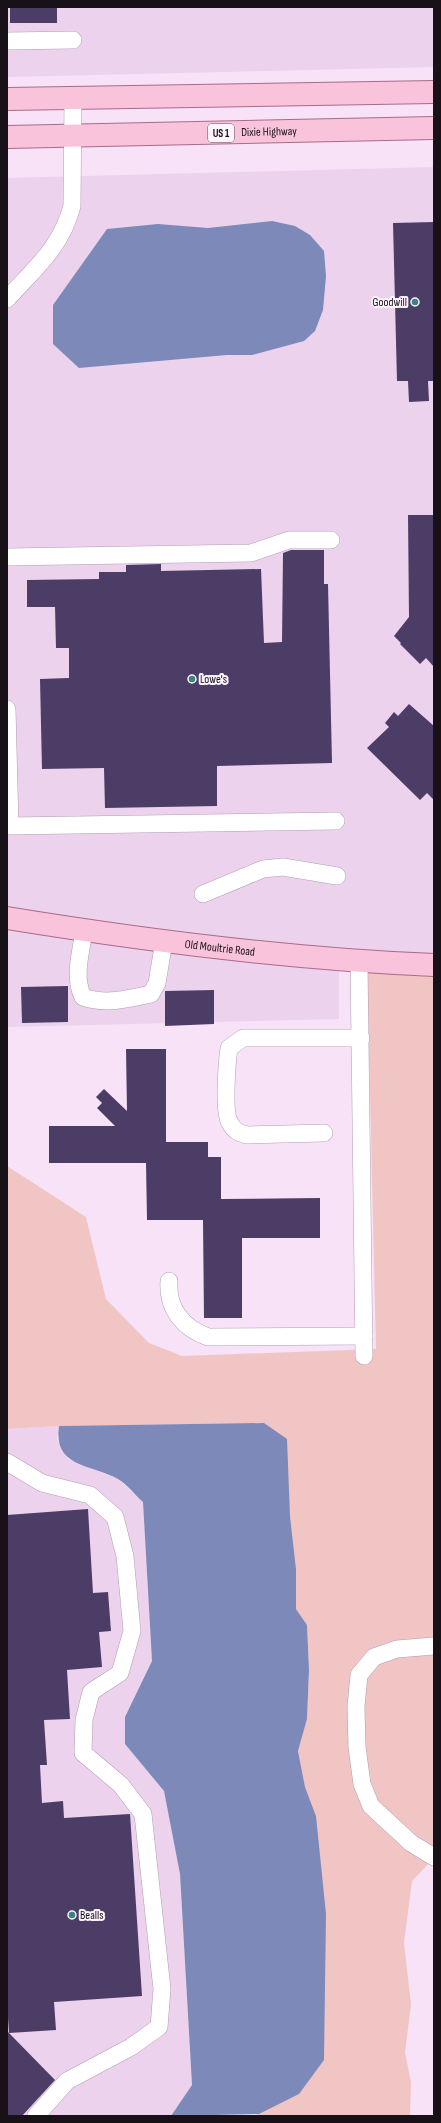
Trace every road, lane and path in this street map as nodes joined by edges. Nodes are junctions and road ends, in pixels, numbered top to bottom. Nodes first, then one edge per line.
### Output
1 (73, 40) dead end
2 (7, 41) edge
3 (434, 92) edge
4 (7, 99) edge
5 (73, 99) junction
6 (434, 128) edge
7 (72, 136) junction
8 (7, 137) edge
9 (7, 299) edge
10 (331, 540) dead end
11 (7, 557) edge
12 (7, 709) edge
13 (336, 821) dead end
14 (337, 876) dead end
15 (203, 894) dead end
16 (12, 922) edge
17 (84, 931) junction
18 (164, 941) junction
19 (359, 962) junction
20 (434, 965) edge
21 (361, 1038) junction
22 (324, 1133) dead end
23 (169, 1281) dead end
24 (364, 1336) junction
25 (364, 1356) dead end
26 (7, 1462) edge
27 (434, 1646) edge
28 (434, 1857) edge
29 (36, 2116) edge

1 - 2 street
3 - 5 main road
4 - 5 main road
5 - 7 street
6 - 7 main road, Dixie Highway / US 1
7 - 8 main road, Dixie Highway / US 1
7 - 9 street
10 - 11 street
12 - 13 street
14 - 15 street
16 - 17 main road, Old Moultrie Road
17 - 18 main road, Old Moultrie Road
17 - 18 street
18 - 19 main road, Old Moultrie Road
19 - 20 main road, Old Moultrie Road
19 - 21 street
21 - 22 street
21 - 24 street
23 - 24 street
24 - 25 street
26 - 29 street
27 - 28 street

